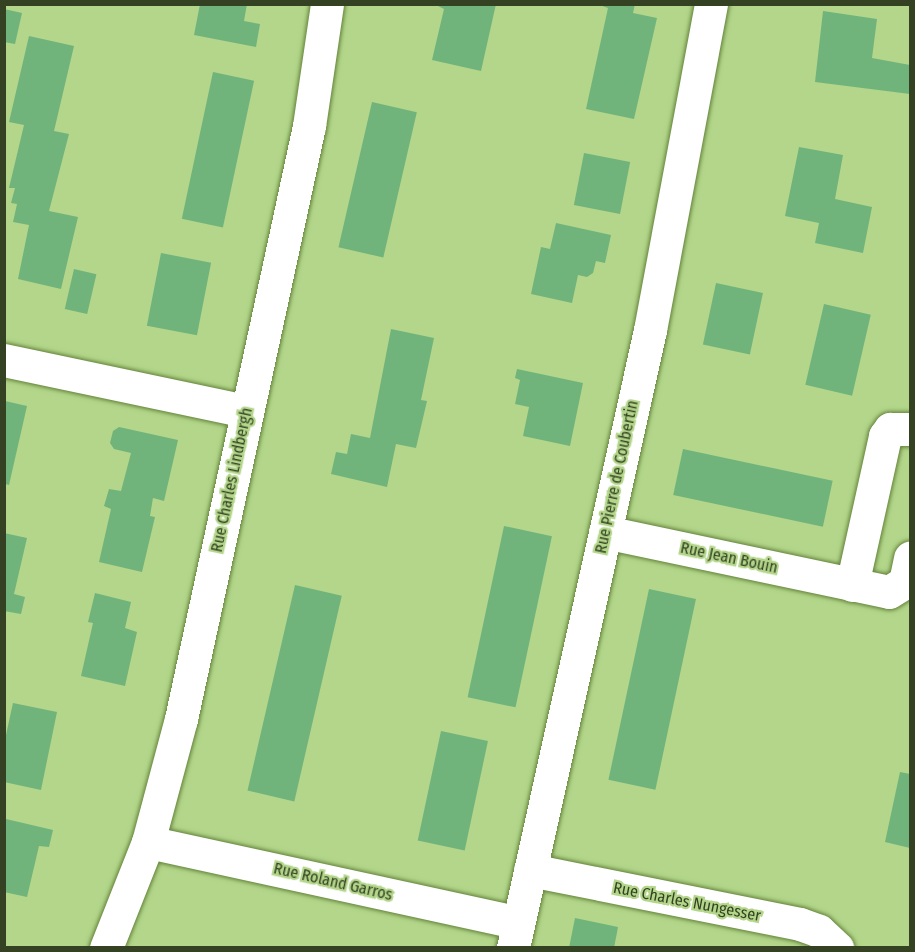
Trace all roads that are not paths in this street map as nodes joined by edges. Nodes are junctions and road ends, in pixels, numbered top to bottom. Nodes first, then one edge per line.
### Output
1 (327, 4) edge
2 (711, 4) edge
3 (4, 360) edge
4 (247, 411) junction
5 (910, 429) edge
6 (605, 532) junction
7 (910, 558) edge
8 (852, 585) junction
9 (148, 842) junction
10 (530, 870) junction
11 (516, 935) edge
12 (106, 948) edge
13 (837, 948) edge

1 - 4 street, Rue Charles Lindbergh
2 - 6 street, Rue Pierre de Coubertin
3 - 4 street
4 - 9 street, Rue Charles Lindbergh
5 - 8 street
6 - 8 street, Rue Jean Bouin
6 - 10 street, Rue Pierre de Coubertin
7 - 8 street, Rue Jean Bouin
9 - 11 street, Rue Roland Garros
9 - 12 street, Rue Charles Lindbergh
10 - 11 street, Rue Pierre de Coubertin
10 - 13 street, Rue Charles Nungesser

